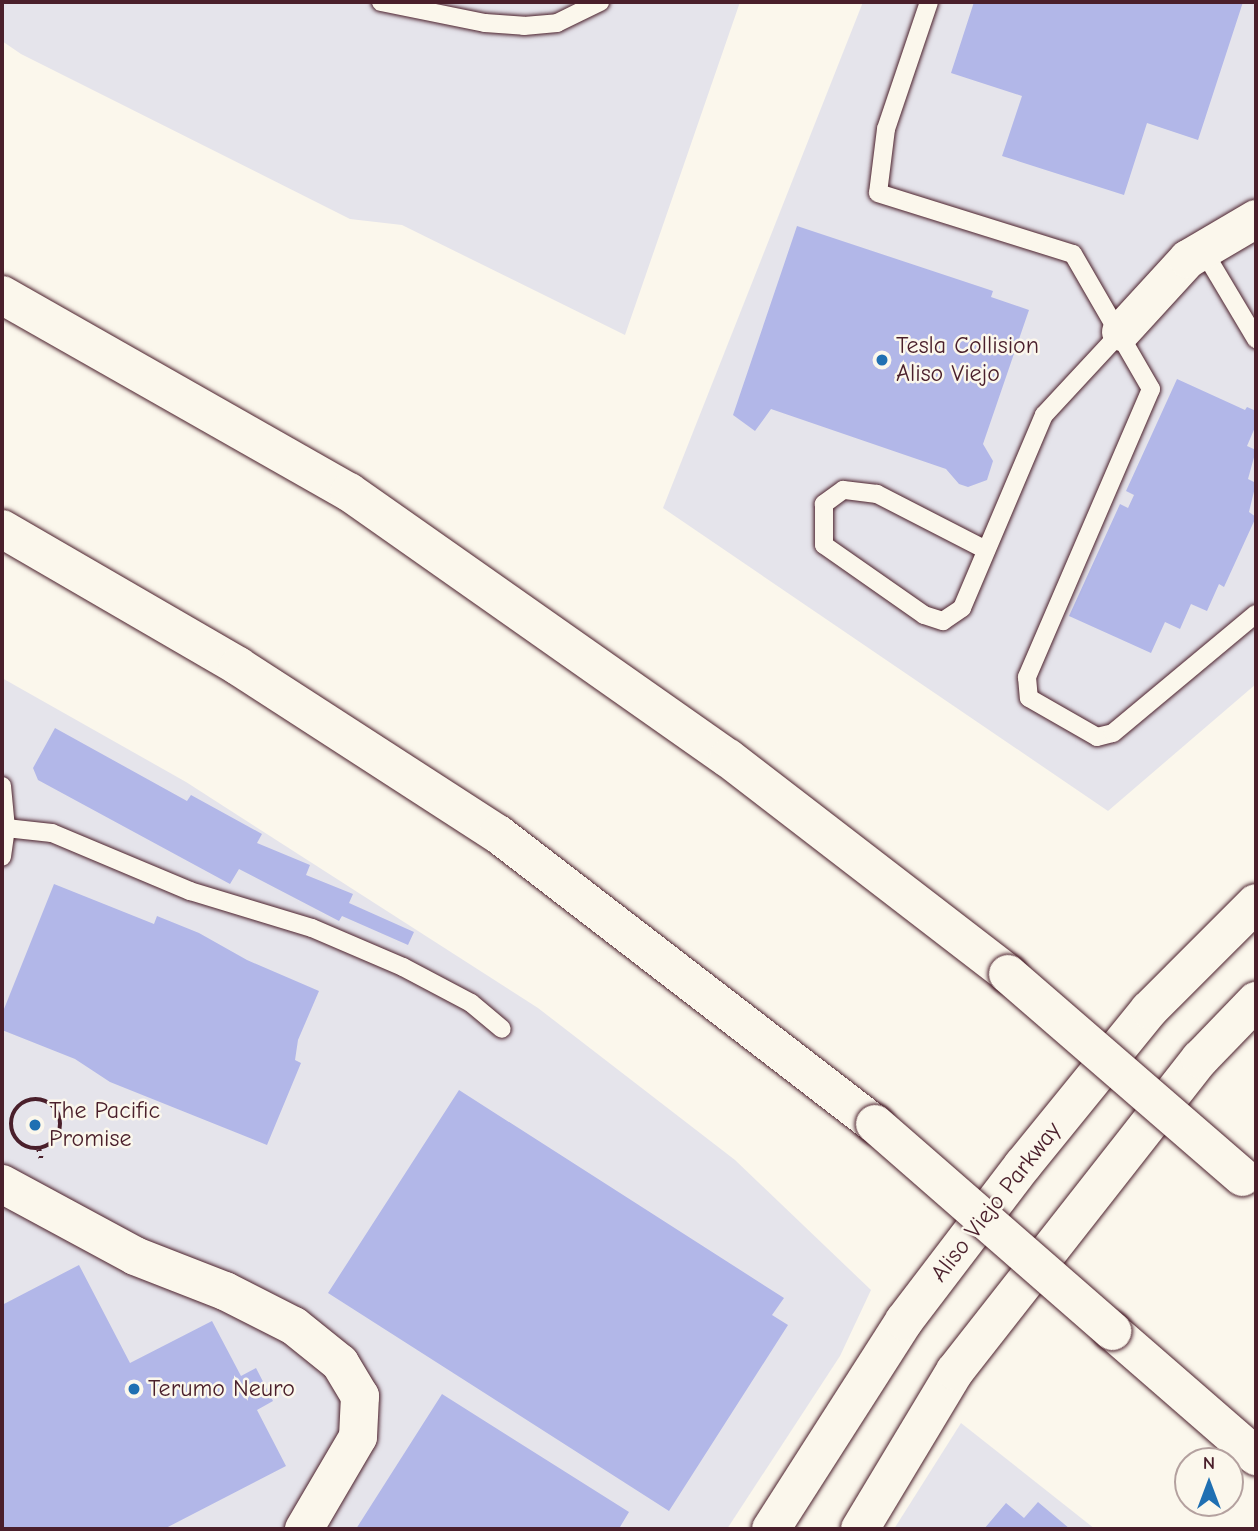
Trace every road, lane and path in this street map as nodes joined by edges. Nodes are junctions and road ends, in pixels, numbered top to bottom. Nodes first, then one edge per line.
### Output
1 (382, 2) edge
2 (600, 2) edge
3 (929, 2) edge
4 (1256, 219) edge
5 (1203, 250) junction
6 (2, 295) edge
7 (1121, 332) junction
8 (1256, 340) edge
9 (2, 529) edge
10 (986, 550) junction
11 (1256, 614) edge
12 (2, 786) edge
13 (6, 828) junction
14 (2, 857) edge
15 (1256, 903) edge
16 (1256, 1002) edge
17 (502, 1029) dead end
18 (2, 1124) edge
19 (11, 1125) junction
20 (39, 1149) junction
21 (42, 1160) dead end
22 (1249, 1183) edge
23 (4, 1191) edge
24 (1222, 1428) junction
25 (1256, 1456) edge
26 (1256, 1462) edge
27 (304, 1529) edge
28 (771, 1529) edge
29 (860, 1529) edge

1 - 2 lane
3 - 7 lane
4 - 5 main road
5 - 7 main road
5 - 8 lane
6 - 22 main road, bridge
7 - 10 lane
7 - 11 lane
9 - 24 main road, bridge
10 - 10 lane
12 - 13 lane
13 - 14 lane
13 - 17 lane
15 - 28 main road, Aliso Viejo Parkway
16 - 29 main road
18 - 19 path
19 - 20 path
19 - 20 path
20 - 21 path
23 - 27 main road
24 - 25 main road
24 - 26 main road

